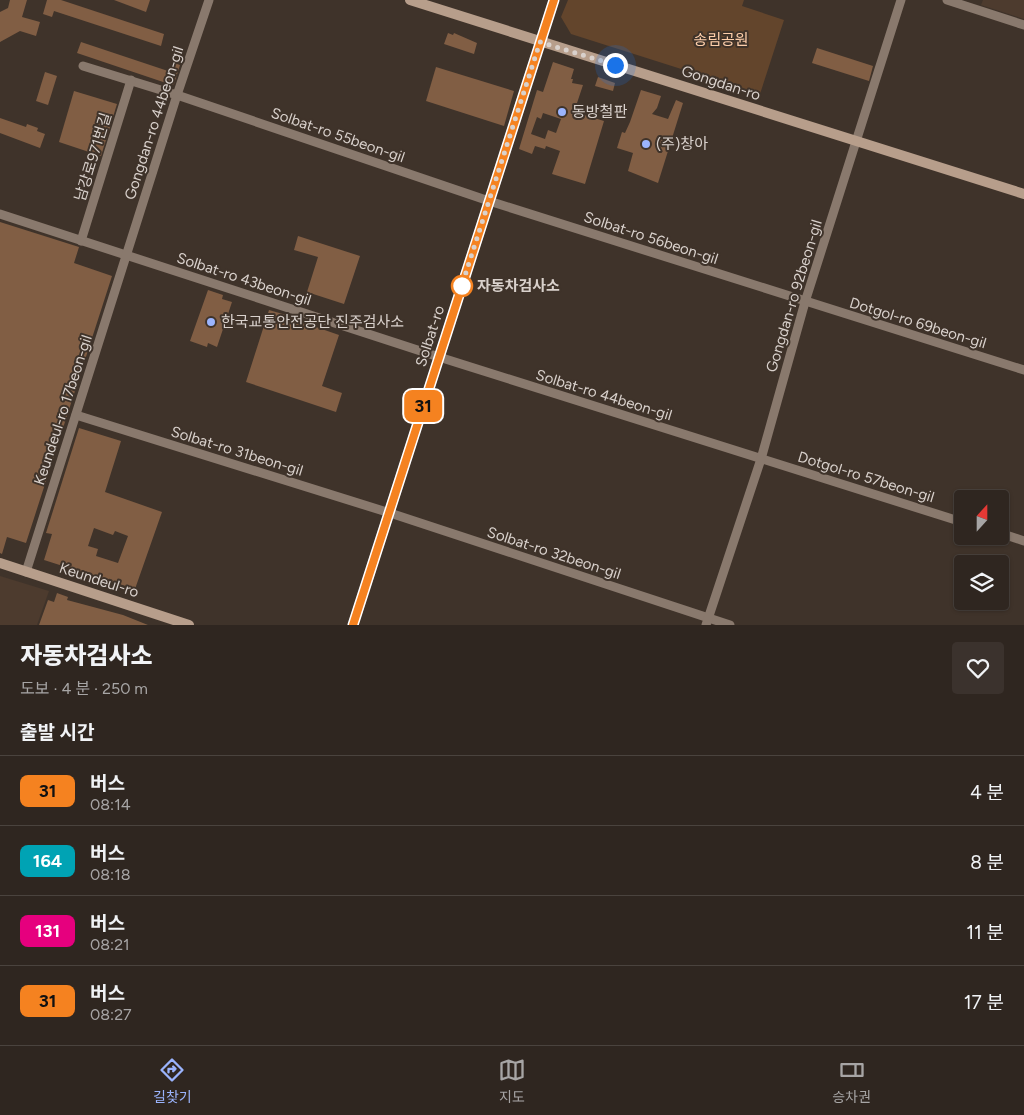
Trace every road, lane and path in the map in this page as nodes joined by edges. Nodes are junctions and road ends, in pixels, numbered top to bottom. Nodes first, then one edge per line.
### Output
1 (209, 0) edge
2 (410, 0) edge
3 (554, 0) edge
4 (901, 0) edge
5 (948, 0) edge
6 (1024, 25) edge
7 (540, 42) junction
8 (83, 66) dead end
9 (131, 80) junction
10 (177, 95) junction
11 (856, 141) junction
12 (1024, 194) edge
13 (489, 201) junction
14 (0, 214) edge
15 (81, 241) junction
16 (126, 255) junction
17 (805, 302) junction
18 (439, 357) junction
19 (1024, 370) edge
20 (76, 415) junction
21 (761, 459) junction
22 (390, 513) junction
23 (954, 519) edge
24 (1009, 536) edge
25 (1024, 541) edge
26 (0, 563) edge
27 (26, 572) junction
28 (707, 622) edge
29 (185, 624) edge
30 (353, 625) edge
31 (730, 625) edge

1 - 10 street, Gongdan-ro 44beon-gil
2 - 7 street, Gongdan-ro
3 - 7 street, Solbat-ro
4 - 11 street, Gongdan-ro 92beon-gil
5 - 6 street
7 - 11 street, Gongdan-ro
7 - 13 street, Solbat-ro
8 - 9 street
9 - 10 street
9 - 15 street, 남강로971번길
10 - 13 street, Solbat-ro 55beon-gil
10 - 16 street, Gongdan-ro 44beon-gil
11 - 12 street, Gongdan-ro
11 - 17 street, Gongdan-ro 92beon-gil
13 - 17 street, Solbat-ro 56beon-gil
13 - 18 street, Solbat-ro
14 - 15 street, Solbat-ro 43beon-gil
15 - 16 street, Solbat-ro 43beon-gil
16 - 18 street, Solbat-ro 43beon-gil
16 - 20 street, Keundeul-ro 17beon-gil
17 - 19 street, Dotgol-ro 69beon-gil
17 - 21 street, Gongdan-ro 92beon-gil
18 - 21 street, Solbat-ro 44beon-gil
18 - 22 street, Solbat-ro
20 - 22 street, Solbat-ro 31beon-gil
20 - 27 street, Keundeul-ro 17beon-gil
21 - 23 street, Dotgol-ro 57beon-gil
21 - 28 street, Gongdan-ro 92beon-gil
22 - 28 street, Solbat-ro 32beon-gil
22 - 30 street, Solbat-ro
24 - 25 street
26 - 27 street, Keundeul-ro
27 - 29 street, Keundeul-ro
28 - 31 street, Solbat-ro 32beon-gil

